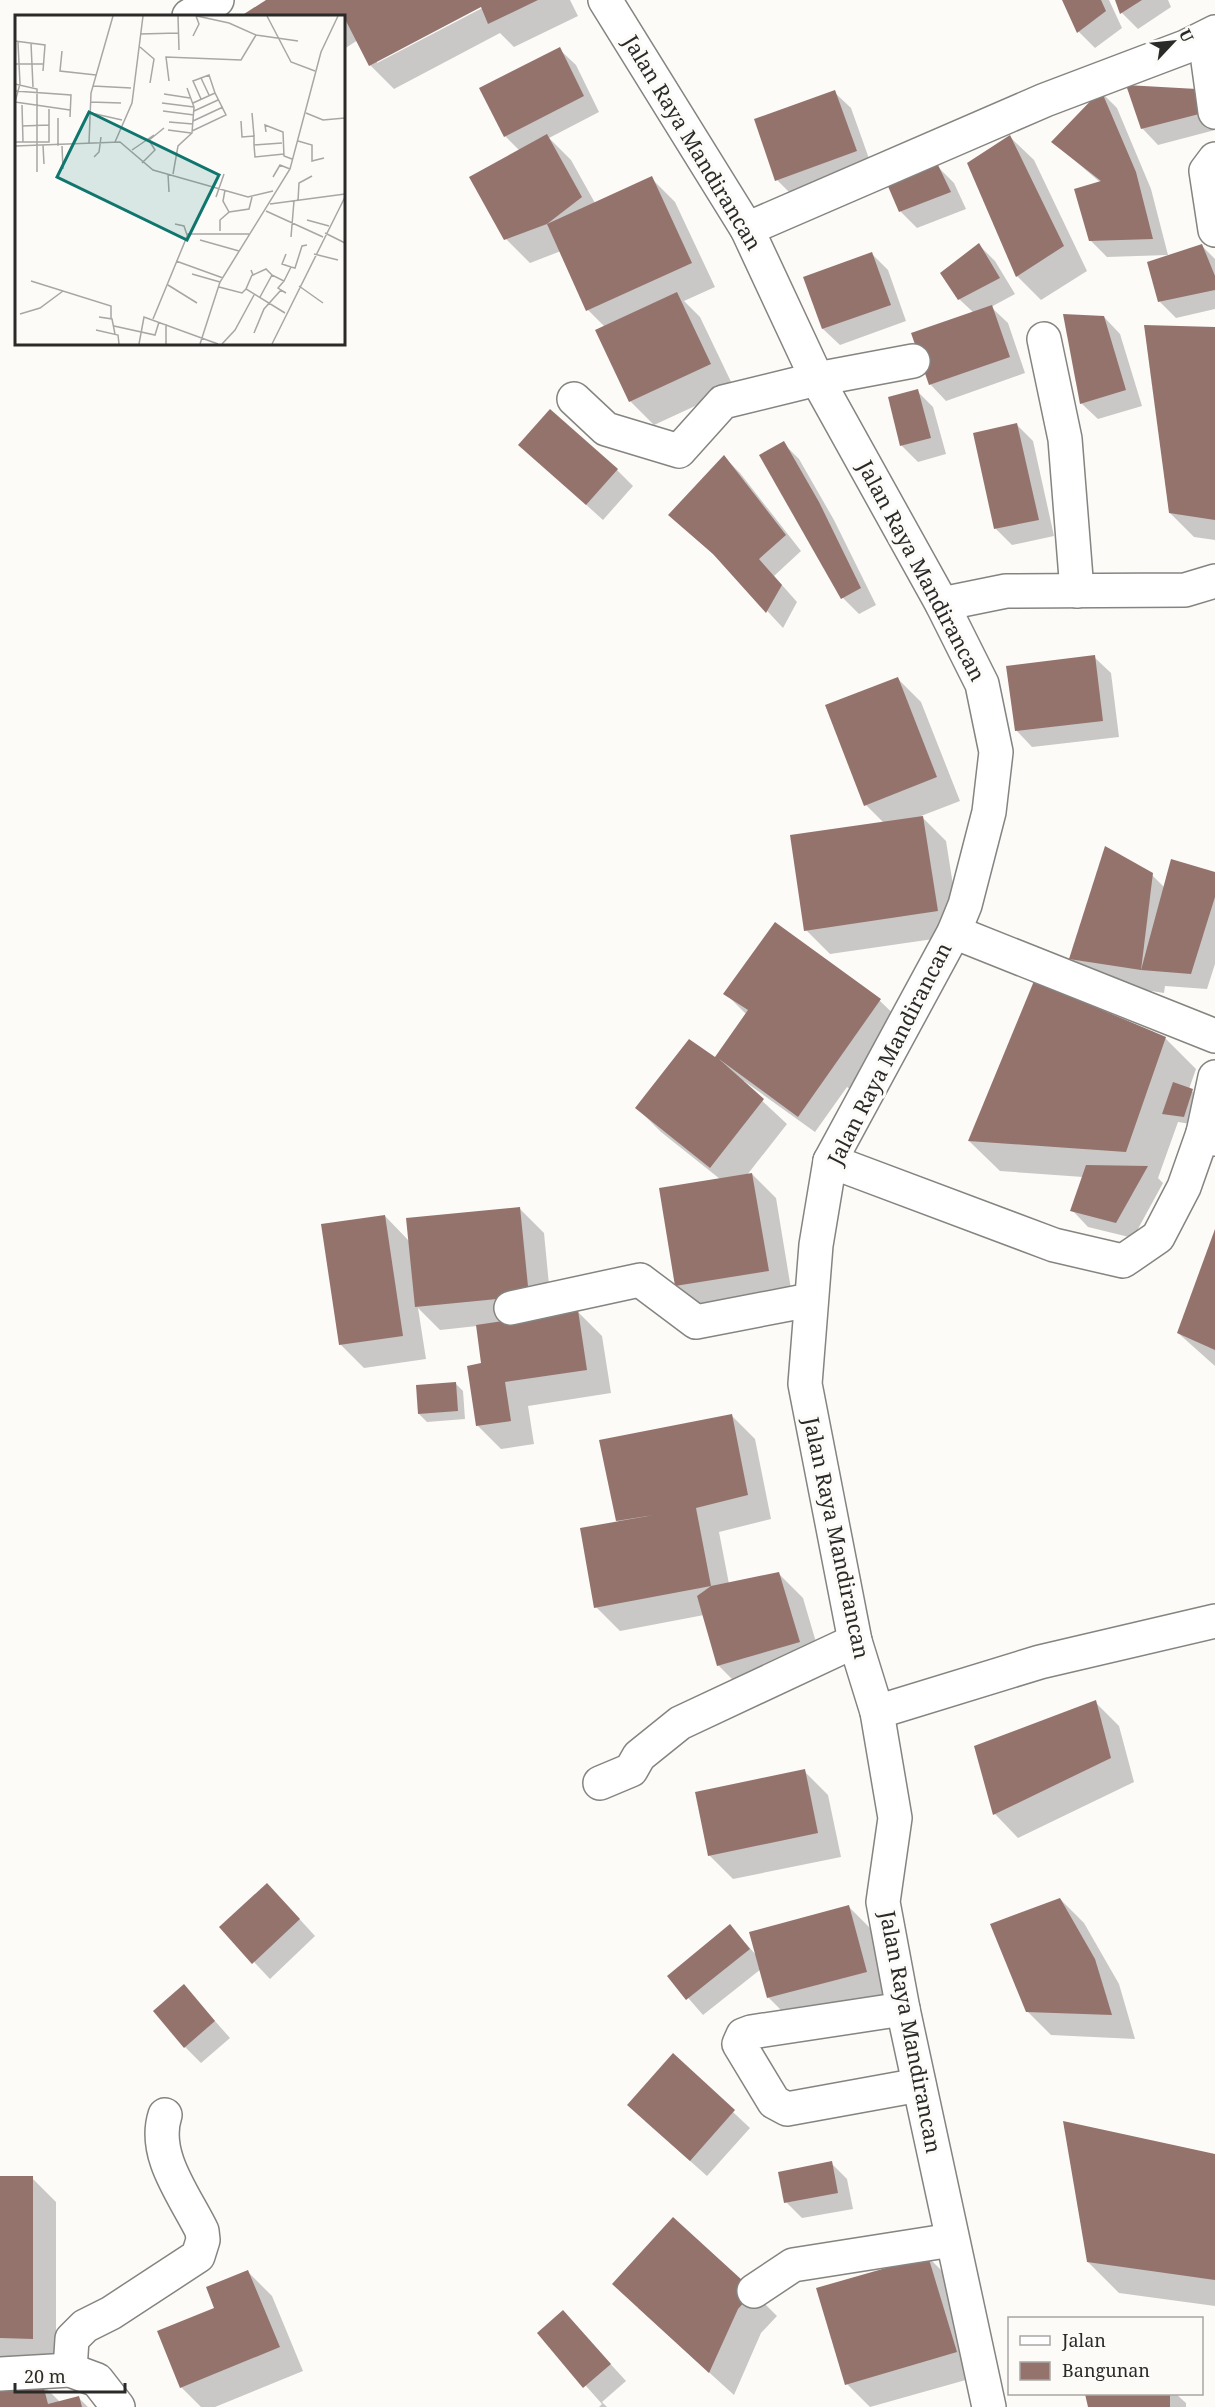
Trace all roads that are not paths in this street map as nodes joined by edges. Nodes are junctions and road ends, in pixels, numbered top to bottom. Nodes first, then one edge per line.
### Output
1 (218, 0) edge
2 (605, 0) edge
3 (191, 15) edge
4 (1210, 36) edge
5 (1215, 112) edge
6 (1215, 159) edge
7 (747, 229) junction
8 (1215, 230) edge
9 (1044, 339) dead end
10 (913, 361) dead end
11 (817, 380) junction
12 (574, 399) dead end
13 (1215, 581) edge
14 (1077, 591) junction
15 (942, 604) junction
16 (954, 932) junction
17 (1215, 1036) edge
18 (1215, 1077) edge
19 (1209, 1136) edge
20 (830, 1161) junction
21 (810, 1300) junction
22 (511, 1308) dead end
23 (1215, 1621) edge
24 (855, 1641) junction
25 (877, 1712) junction
26 (600, 1783) dead end
27 (903, 2009) junction
28 (919, 2085) junction
29 (165, 2115) dead end
30 (952, 2240) junction
31 (754, 2291) dead end
32 (70, 2370) junction
33 (0, 2374) edge
34 (118, 2407) edge
35 (989, 2407) edge

1 - 3 street
2 - 7 street, Jalan Raya Mandirancan
4 - 5 street
4 - 7 street
6 - 8 street
7 - 11 street, Jalan Raya Mandirancan
9 - 14 street
10 - 11 street
11 - 12 street
11 - 15 street, Jalan Raya Mandirancan
13 - 14 street
14 - 15 street
15 - 16 street, Jalan Raya Mandirancan
16 - 17 street
16 - 20 street, Jalan Raya Mandirancan
18 - 19 street
19 - 20 street
20 - 21 street, Jalan Raya Mandirancan
21 - 22 street
21 - 24 street, Jalan Raya Mandirancan
23 - 25 street
24 - 25 street, Jalan Raya Mandirancan
24 - 26 street
25 - 27 street, Jalan Raya Mandirancan
27 - 28 street, Jalan Raya Mandirancan
27 - 28 street
28 - 30 street, Jalan Raya Mandirancan
29 - 32 street
30 - 31 street
30 - 35 street, Jalan Raya Mandirancan
32 - 33 street
32 - 34 street

